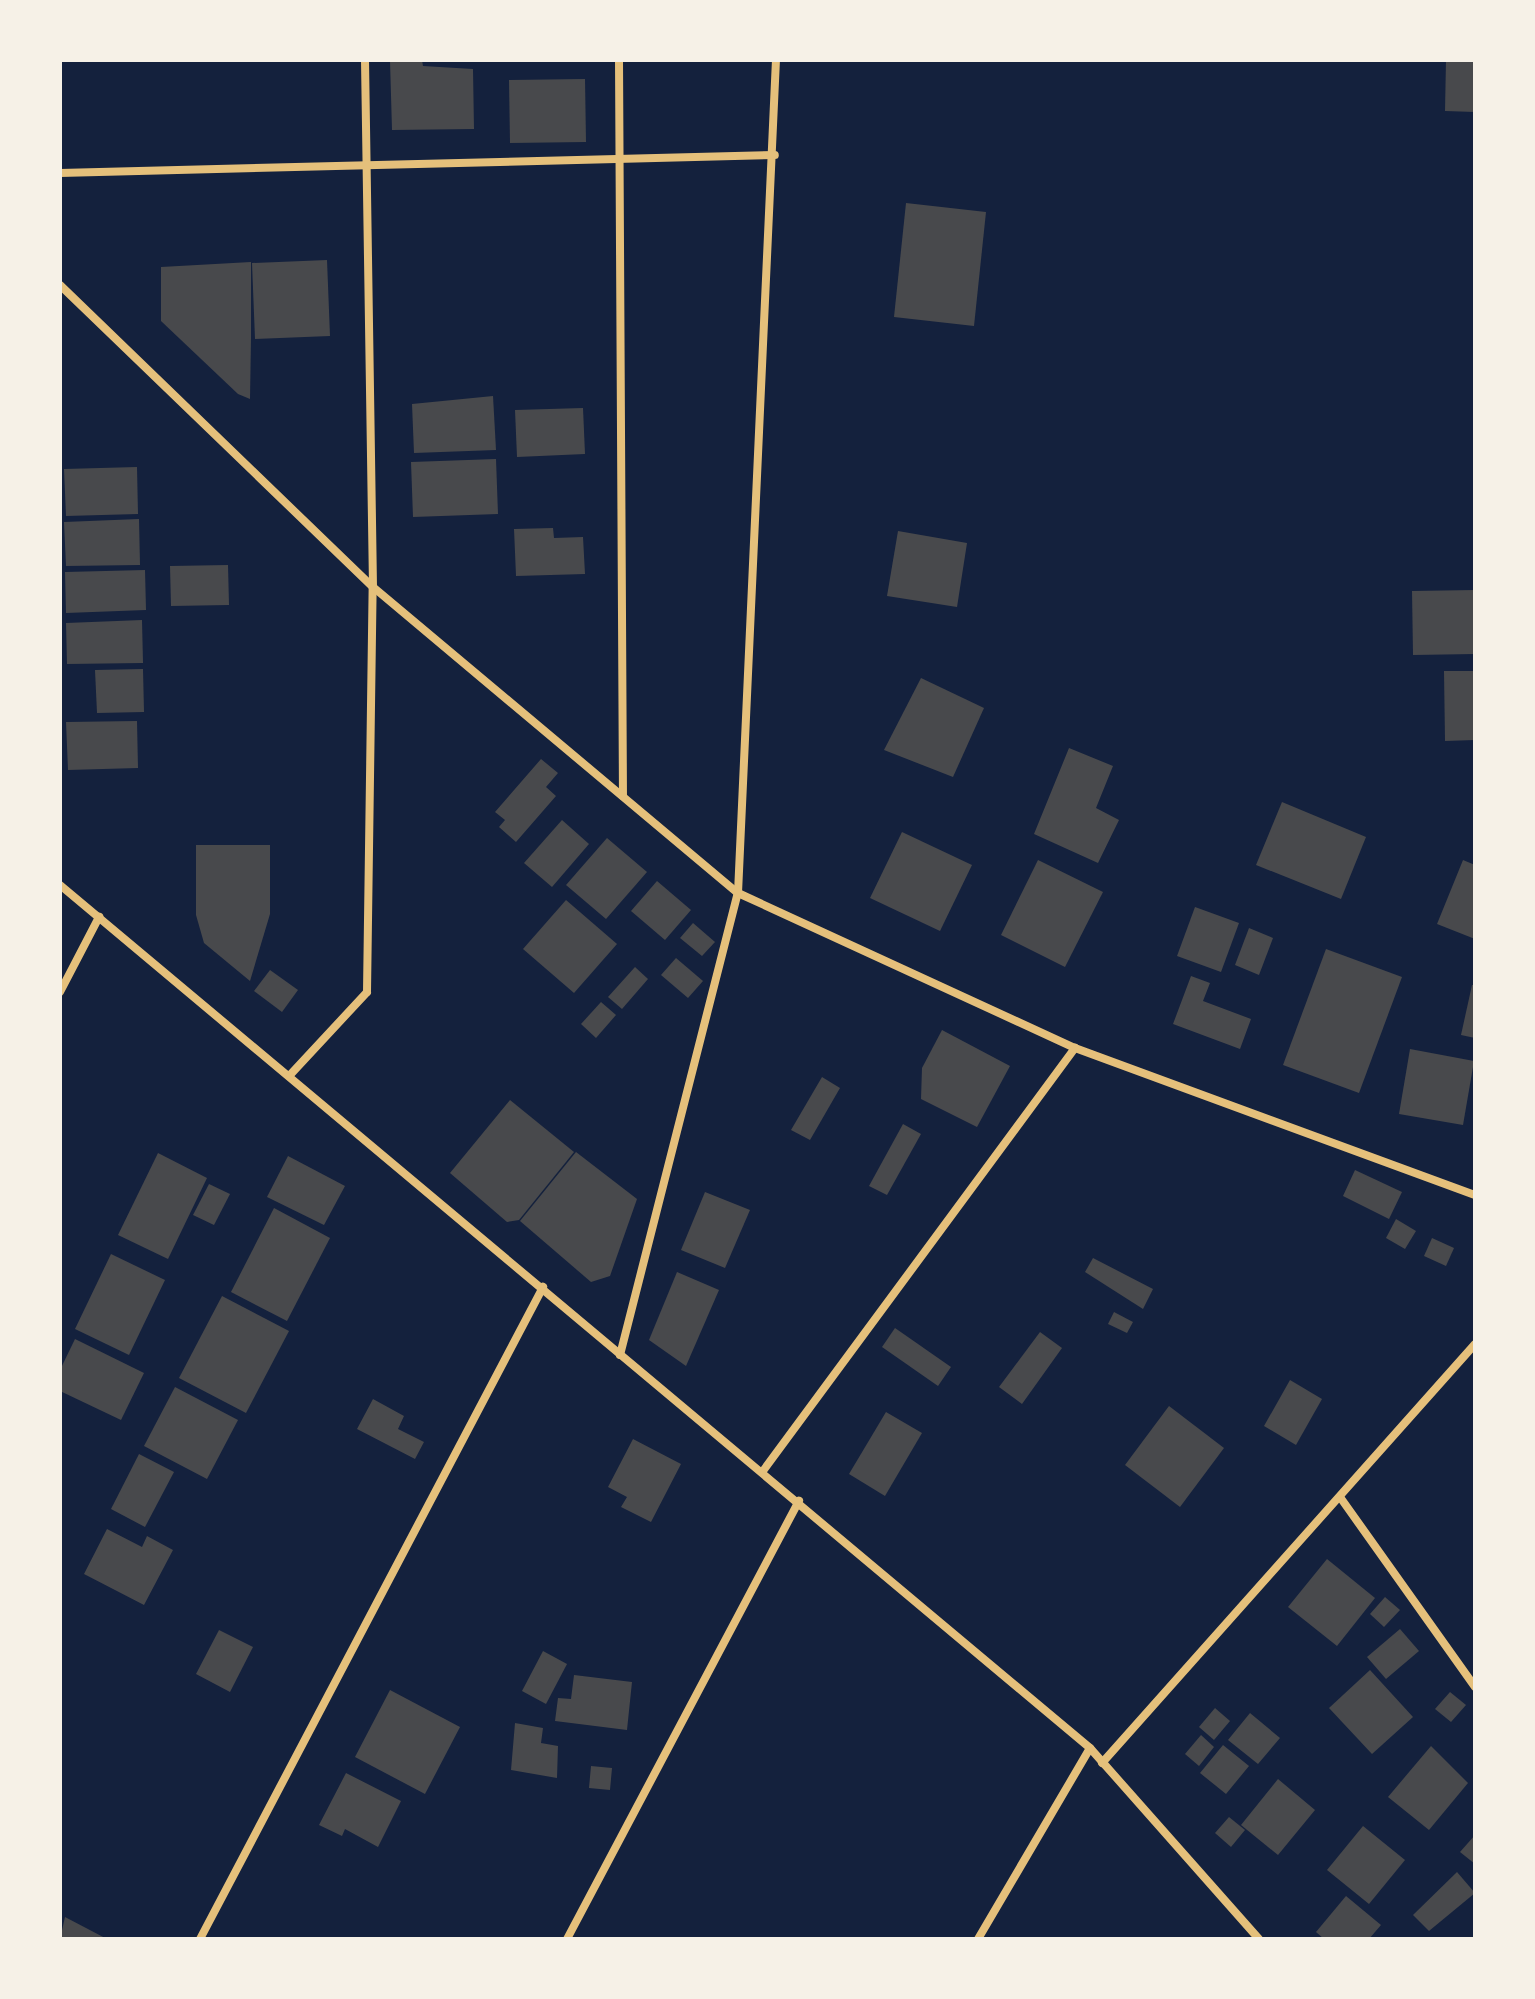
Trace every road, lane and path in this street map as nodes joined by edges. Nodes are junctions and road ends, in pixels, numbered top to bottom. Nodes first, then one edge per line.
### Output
1 (365, 60) edge
2 (619, 60) edge
3 (776, 60) edge
4 (775, 155) junction
5 (619, 156) junction
6 (370, 167) junction
7 (60, 173) edge
8 (60, 285) edge
9 (373, 587) junction
10 (623, 796) junction
11 (60, 885) edge
12 (738, 893) junction
13 (99, 917) junction
14 (60, 992) edge
15 (1075, 1048) junction
16 (290, 1075) junction
17 (1475, 1195) edge
18 (543, 1287) junction
19 (1475, 1344) edge
20 (620, 1355) junction
21 (763, 1471) junction
22 (1340, 1497) junction
23 (799, 1501) junction
24 (1475, 1687) edge
25 (1090, 1748) junction
26 (1102, 1763) junction
27 (200, 1939) edge
28 (567, 1939) edge
29 (978, 1939) edge
30 (1259, 1939) edge

1 - 6 street
2 - 5 street
3 - 4 street
4 - 5 street
4 - 12 street
5 - 6 street
5 - 10 street
6 - 7 street
6 - 9 street
8 - 9 street
9 - 10 street
9 - 16 street
10 - 12 street
11 - 13 street
12 - 15 street
12 - 20 street
13 - 14 street
13 - 16 street
15 - 17 street
15 - 21 street
16 - 18 street
18 - 20 street
18 - 27 street
19 - 22 street
20 - 21 street
21 - 23 street
22 - 24 street
22 - 26 street
23 - 25 street
23 - 28 street
25 - 26 street
25 - 29 street
26 - 30 street

